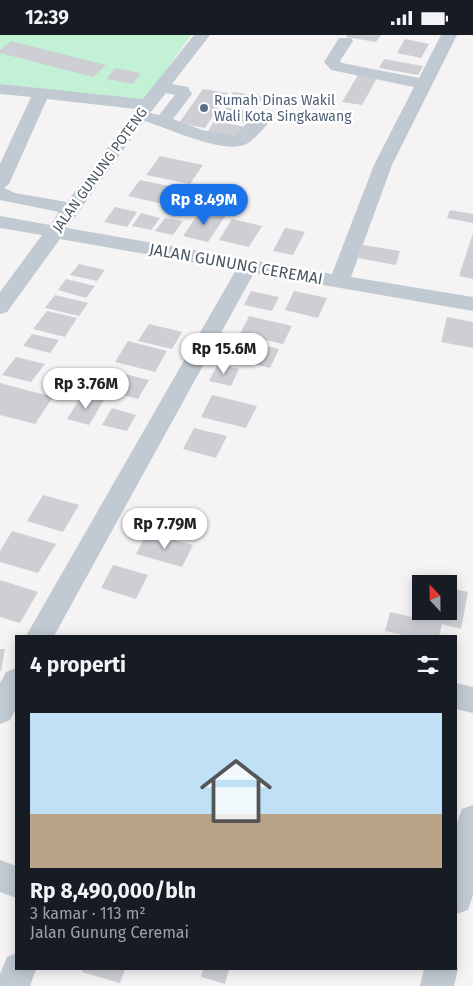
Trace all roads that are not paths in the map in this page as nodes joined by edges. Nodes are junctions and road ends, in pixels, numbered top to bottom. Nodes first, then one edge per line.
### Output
1 (202, 35) edge
2 (449, 35) edge
3 (345, 41) dead end
4 (425, 84) junction
5 (162, 87) junction
6 (0, 89) edge
7 (41, 93) junction
8 (126, 103) junction
9 (143, 111) junction
10 (266, 115) dead end
11 (163, 121) junction
12 (110, 143) junction
13 (88, 161) dead end
14 (0, 184) edge
15 (0, 193) edge
16 (71, 208) junction
17 (0, 221) edge
18 (54, 232) junction
19 (248, 267) junction
20 (339, 282) junction
21 (473, 304) edge
22 (0, 307) edge
23 (41, 635) edge
24 (15, 683) edge
25 (457, 696) edge
26 (473, 700) edge
27 (0, 711) edge
28 (473, 820) edge
29 (0, 876) edge
30 (15, 881) edge
31 (457, 893) edge
32 (19, 970) edge
33 (441, 970) edge
34 (13, 986) edge
35 (437, 986) edge

1 - 5 street, JALAN GUNUNG POTENG
2 - 4 street
3 - 4 street
4 - 20 street
5 - 9 street, JALAN GUNUNG POTENG
5 - 11 street
6 - 7 street
7 - 8 street
7 - 14 street
8 - 9 street
8 - 12 street
9 - 11 street
9 - 12 street, JALAN GUNUNG POTENG
10 - 11 street
12 - 13 street
12 - 16 street, JALAN GUNUNG POTENG
15 - 16 street
16 - 18 street, JALAN GUNUNG POTENG
17 - 18 street, JALAN GUNUNG CEREMAI
18 - 19 street, JALAN GUNUNG CEREMAI
18 - 22 street, JALAN GUNUNG POTENG
19 - 20 street, JALAN GUNUNG CEREMAI
19 - 23 street
20 - 21 street, JALAN GUNUNG CEREMAI
24 - 27 street
25 - 26 street
28 - 31 street
29 - 30 street
32 - 34 street
33 - 35 street

